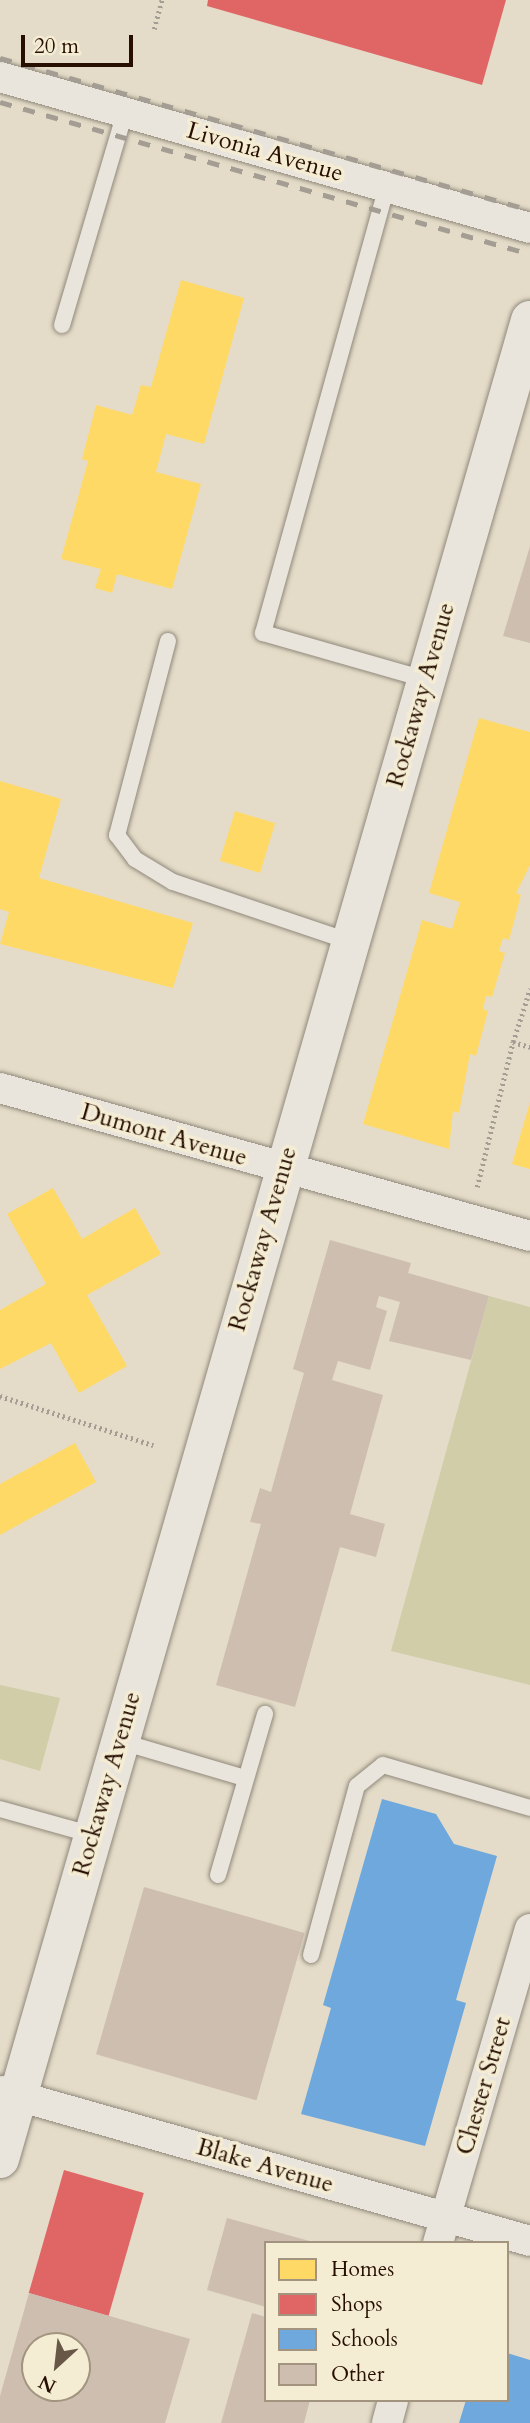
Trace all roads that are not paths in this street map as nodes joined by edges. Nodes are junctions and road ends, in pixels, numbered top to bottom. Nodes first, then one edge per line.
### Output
1 (0, 77) edge
2 (125, 112) junction
3 (387, 186) junction
4 (530, 228) edge
5 (530, 320) edge
6 (62, 325) dead end
7 (168, 641) dead end
8 (425, 679) junction
9 (348, 941) junction
10 (0, 1088) edge
11 (283, 1168) junction
12 (530, 1236) edge
13 (265, 1714) dead end
14 (119, 1741) junction
15 (245, 1778) junction
16 (0, 1808) edge
17 (530, 1808) edge
18 (93, 1835) junction
19 (218, 1875) dead end
20 (530, 1929) edge
21 (311, 1955) dead end
22 (9, 2093) edge
23 (0, 2160) edge
24 (442, 2230) edge
25 (530, 2241) edge
26 (392, 2402) edge
27 (387, 2423) edge

1 - 2 street, Livonia Avenue
2 - 3 street, Livonia Avenue
2 - 6 lane
3 - 4 street, Livonia Avenue
3 - 8 lane
5 - 8 street, Rockaway Avenue
7 - 9 lane
8 - 9 street, Rockaway Avenue
9 - 11 street, Rockaway Avenue
10 - 11 street, Dumont Avenue
11 - 12 street, Dumont Avenue
11 - 14 street, Rockaway Avenue
13 - 15 lane
14 - 15 lane
14 - 18 street, Rockaway Avenue
15 - 19 lane
16 - 18 lane
17 - 21 lane
18 - 22 street, Rockaway Avenue
20 - 24 street, Chester Street
22 - 23 street, Rockaway Avenue
22 - 24 street, Blake Avenue
24 - 25 street, Blake Avenue
26 - 27 street

